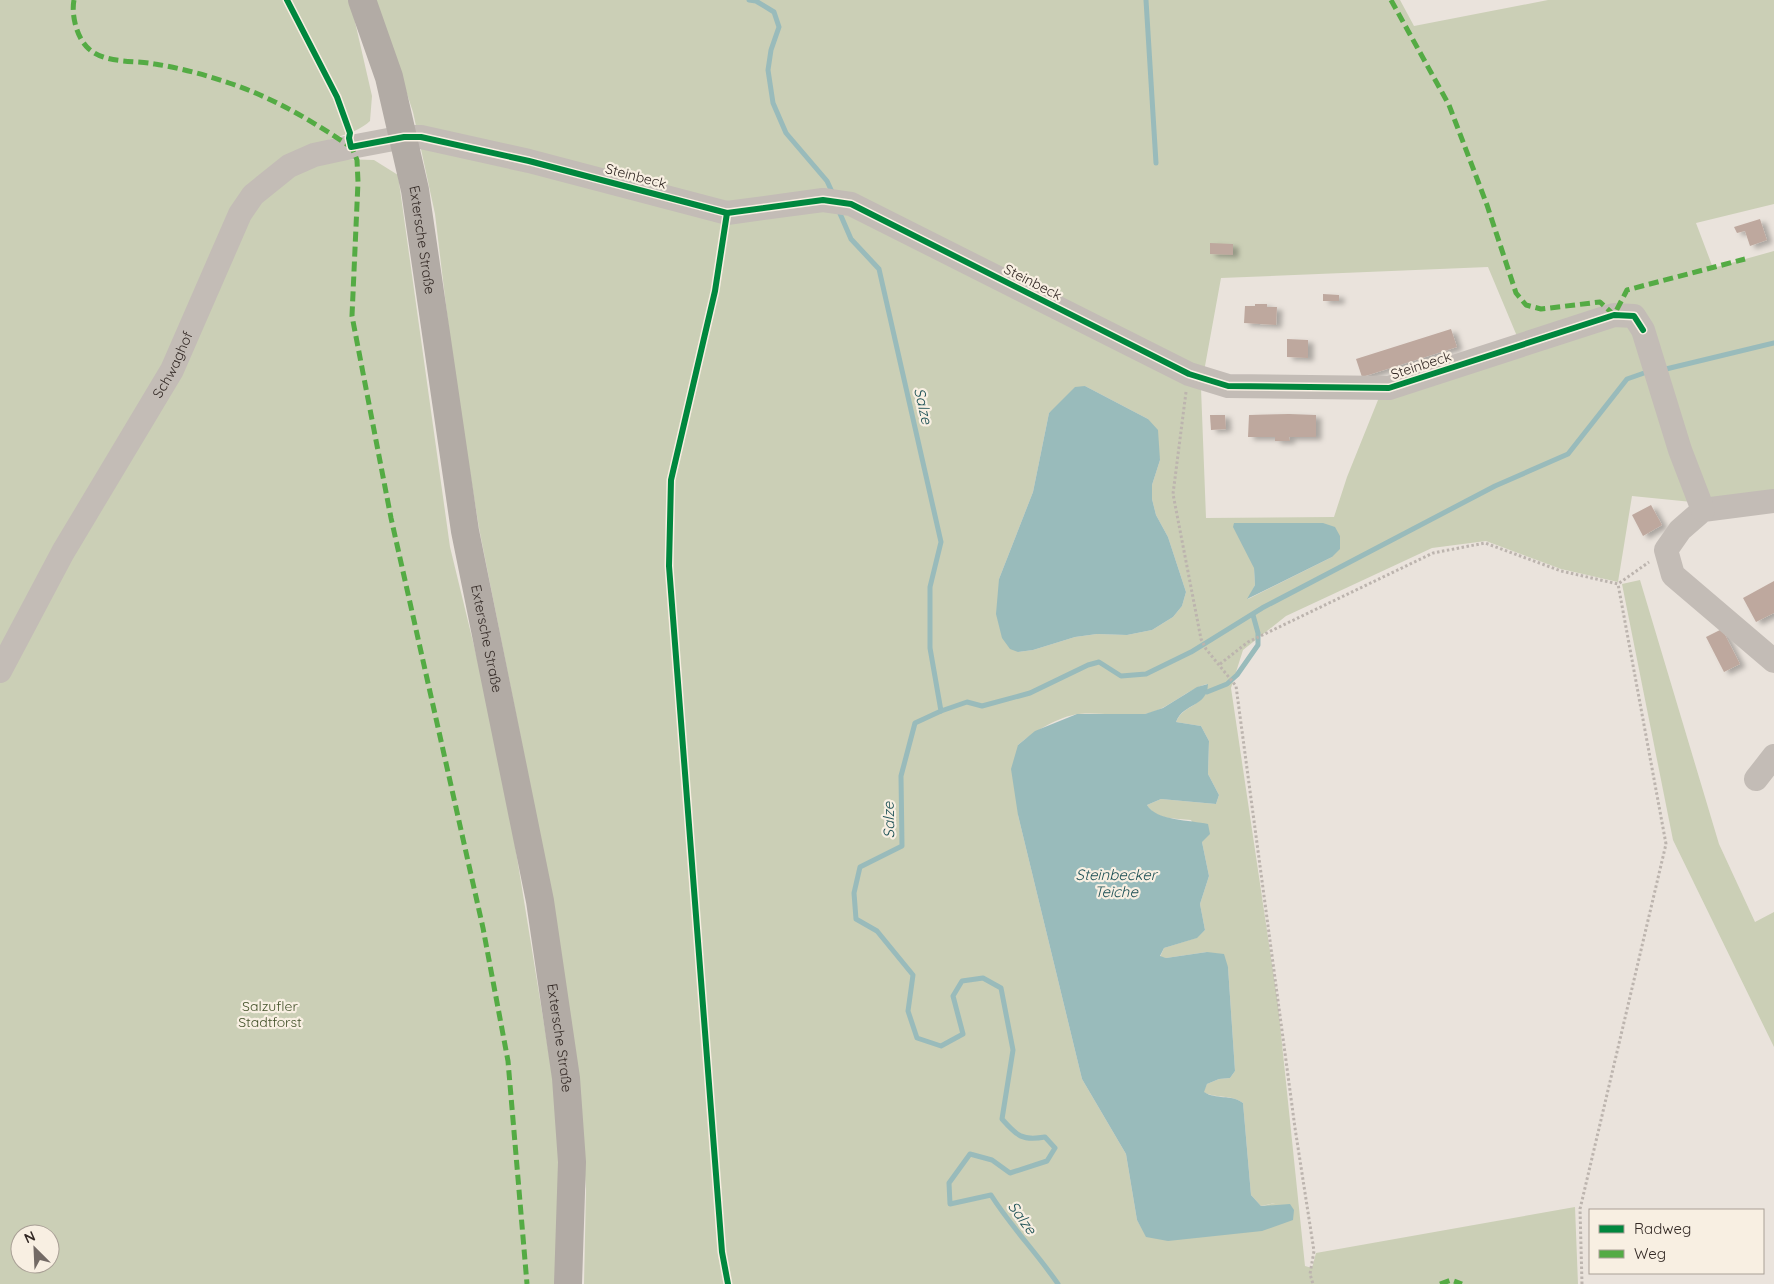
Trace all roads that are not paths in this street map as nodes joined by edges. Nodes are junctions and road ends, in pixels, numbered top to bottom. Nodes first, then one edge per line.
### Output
1 (362, 0) edge
2 (404, 137) junction
3 (1774, 501) edge
4 (1703, 510) junction
5 (1774, 661) edge
6 (0, 671) edge
7 (1774, 756) edge
8 (1756, 779) dead end
9 (568, 1284) edge

1 - 2 main road, Extersche Straße
2 - 4 street, Steinbeck
2 - 6 street, Schwaghof
2 - 9 main road, Extersche Straße
3 - 4 street
4 - 5 street
7 - 8 street

